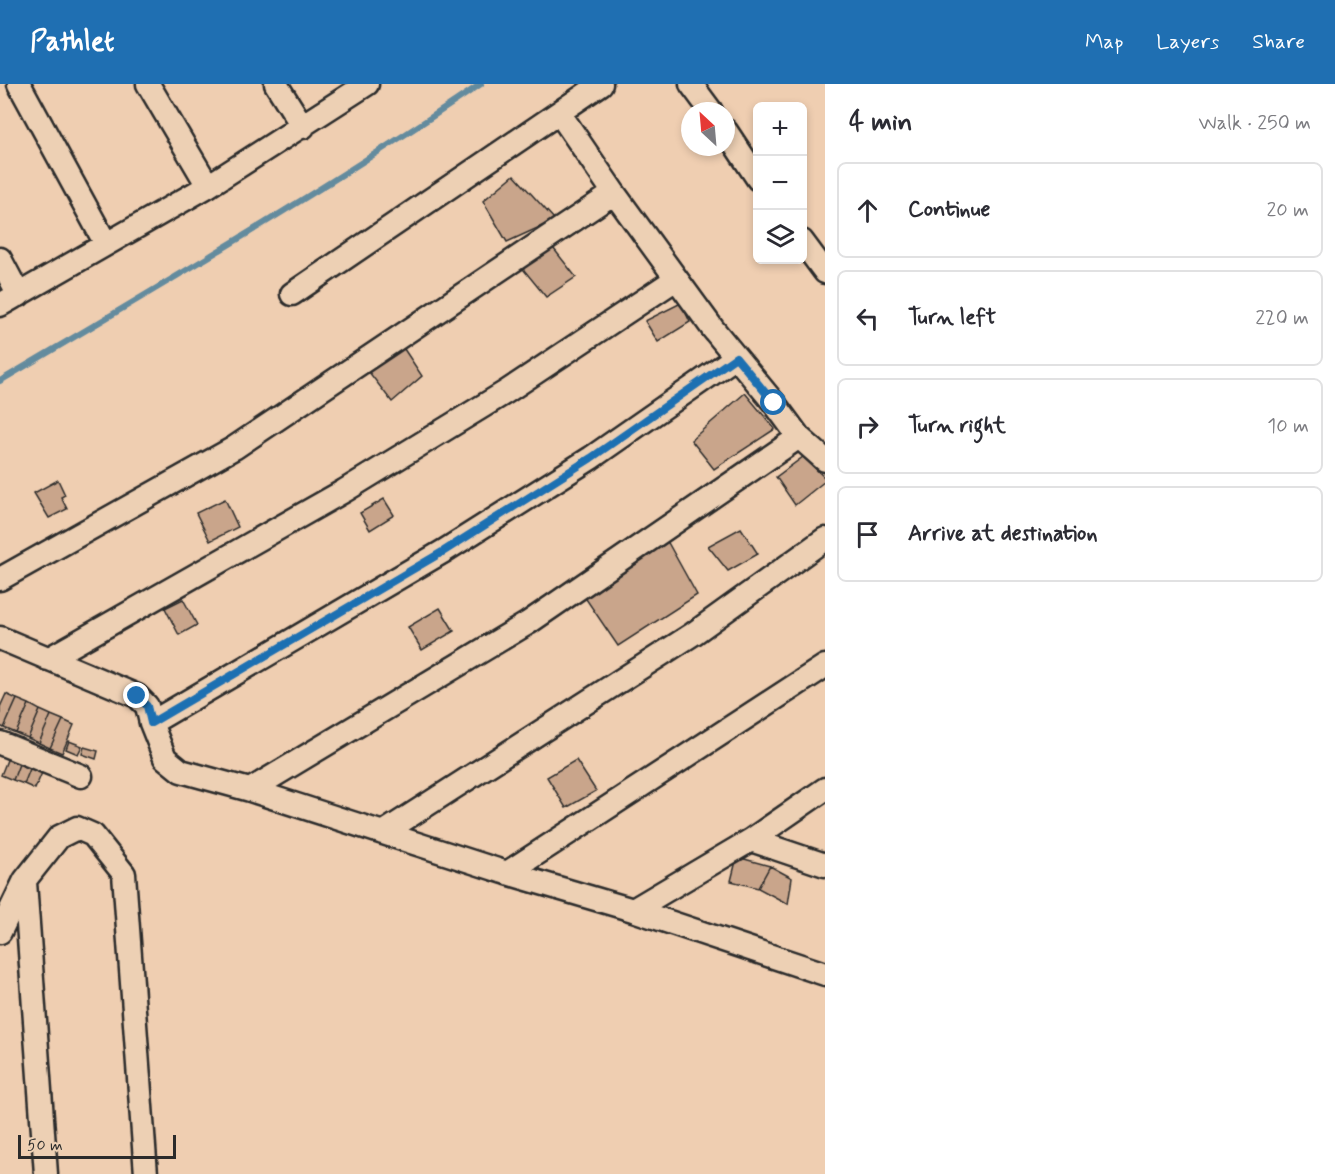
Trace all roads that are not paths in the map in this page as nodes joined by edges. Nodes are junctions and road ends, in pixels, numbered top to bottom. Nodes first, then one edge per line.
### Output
1 (19, 84) edge
2 (148, 84) edge
3 (276, 84) edge
4 (367, 84) edge
5 (602, 84) edge
6 (691, 84) edge
7 (704, 102) edge
8 (560, 114) junction
9 (303, 127) junction
10 (735, 144) edge
11 (753, 172) edge
12 (208, 186) junction
13 (614, 193) junction
14 (106, 244) junction
15 (807, 249) edge
16 (0, 260) edge
17 (825, 272) edge
18 (676, 279) junction
19 (292, 294) dead end
20 (9, 300) edge
21 (736, 357) junction
22 (799, 437) junction
23 (825, 460) edge
24 (825, 539) edge
25 (0, 579) edge
26 (0, 638) edge
27 (48, 659) junction
28 (825, 666) edge
29 (151, 723) junction
30 (0, 743) edge
31 (81, 776) dead end
32 (825, 789) edge
33 (250, 790) junction
34 (383, 832) junction
35 (751, 840) junction
36 (825, 865) edge
37 (507, 873) junction
38 (25, 880) junction
39 (633, 910) junction
40 (0, 932) edge
41 (825, 974) edge
42 (46, 1174) edge
43 (146, 1174) edge

1 - 14 street
2 - 12 street
3 - 9 street
4 - 9 street
5 - 8 street
6 - 7 street
8 - 13 street
8 - 19 street
9 - 12 street
10 - 11 street
12 - 14 street
13 - 18 street
13 - 25 street
14 - 20 street
15 - 17 street
16 - 20 street
18 - 21 street
18 - 27 street
21 - 22 street
21 - 29 street
22 - 23 street
22 - 33 street
24 - 34 street
26 - 27 street
27 - 29 street
28 - 37 street
29 - 33 street
30 - 31 street
32 - 35 street
33 - 34 street
34 - 37 street
35 - 36 street
35 - 39 street
37 - 39 street
38 - 40 street
38 - 42 street
38 - 43 street
39 - 41 street

